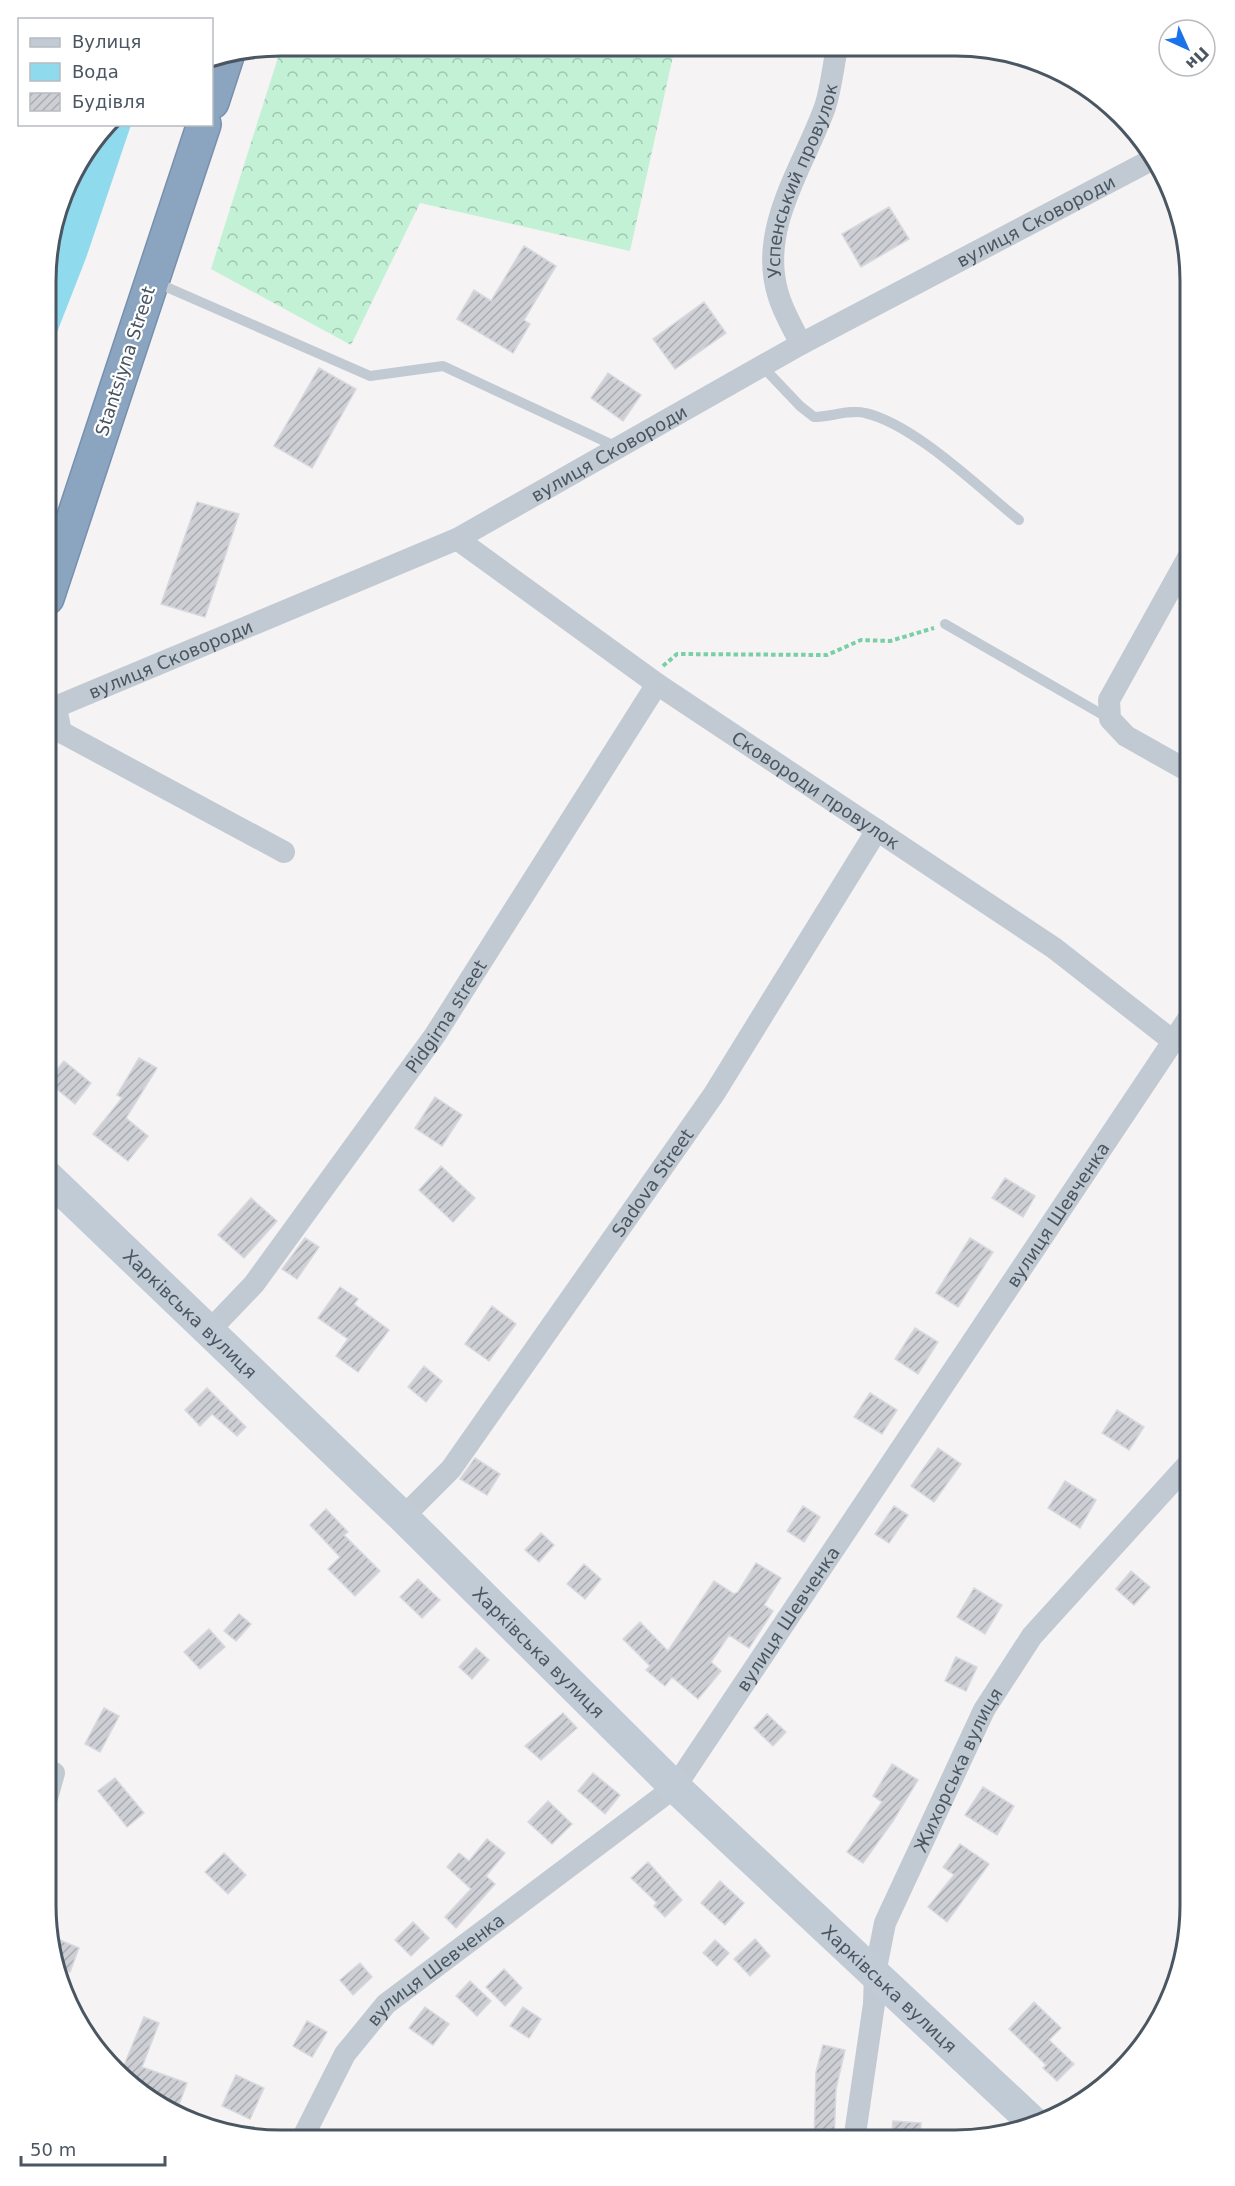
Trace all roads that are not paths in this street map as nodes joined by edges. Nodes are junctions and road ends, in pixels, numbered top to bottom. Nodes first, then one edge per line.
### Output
1 (835, 56) edge
2 (225, 62) edge
3 (213, 99) edge
4 (203, 126) edge
5 (1146, 163) edge
6 (152, 281) junction
7 (801, 344) junction
8 (762, 366) junction
9 (620, 448) junction
10 (1019, 520) dead end
11 (457, 539) junction
12 (56, 568) edge
13 (1180, 572) edge
14 (945, 624) road end
15 (653, 681) junction
16 (56, 708) edge
17 (1110, 719) junction
18 (56, 721) edge
19 (1180, 766) edge
20 (877, 830) junction
21 (284, 852) dead end
22 (1180, 1031) edge
23 (1173, 1041) junction
24 (56, 1184) edge
25 (210, 1330) junction
26 (1180, 1473) edge
27 (403, 1517) junction
28 (675, 1787) junction
29 (875, 1973) junction
30 (1029, 2118) edge
31 (307, 2130) edge
32 (856, 2130) edge

1 - 7 street, Успенський провулок
2 - 3 highway
4 - 6 highway, Stantsiyna Street
5 - 7 street, вулиця Сковороди
6 - 9 lane
6 - 12 highway, Stantsiyna Street
7 - 8 street, вулиця Сковороди
8 - 9 street, вулиця Сковороди
8 - 10 lane
9 - 11 street, вулиця Сковороди
11 - 15 street, Сковороди провулок
11 - 16 street, вулиця Сковороди
13 - 17 street
14 - 17 lane
15 - 20 street, Сковороди провулок
15 - 25 street, Pidgirna street
17 - 19 street
18 - 21 street
20 - 23 street, Сковороди провулок
20 - 27 street, Sadova Street
22 - 23 street, вулиця Шевченка
23 - 28 street, вулиця Шевченка
24 - 25 main road, Харківська вулиця
25 - 27 main road, Харківська вулиця
26 - 29 street, Жихорська вулиця
27 - 28 main road, Харківська вулиця
28 - 29 main road, Харківська вулиця
28 - 31 street, вулиця Шевченка
29 - 30 main road, Харківська вулиця
29 - 32 street, Жихорська вулиця

